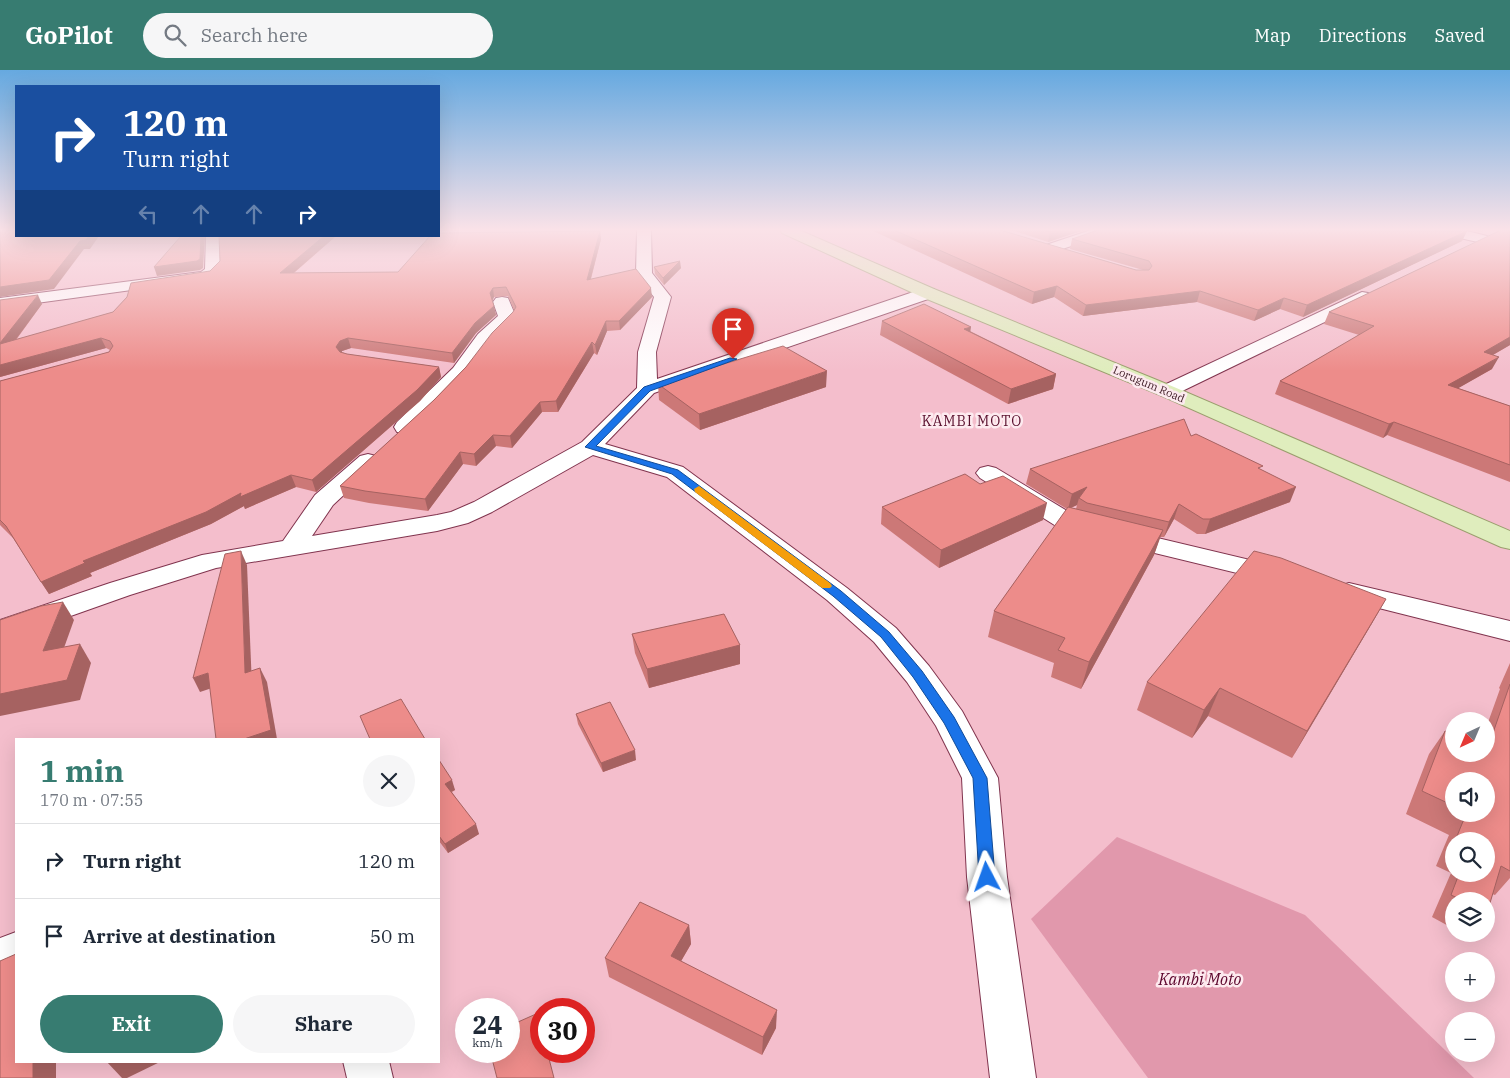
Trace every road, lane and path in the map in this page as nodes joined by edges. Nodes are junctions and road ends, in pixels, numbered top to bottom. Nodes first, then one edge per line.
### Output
1 (198, 277) edge
2 (647, 277) edge
3 (893, 277) edge
4 (1376, 290) edge
5 (928, 293) junction
6 (502, 302) edge
7 (0, 303) edge
8 (647, 389) junction
9 (1167, 391) junction
10 (590, 447) junction
11 (988, 473) dead end
12 (1510, 541) edge
13 (292, 548) junction
14 (1300, 580) edge
15 (1328, 587) edge
16 (0, 631) edge
17 (1510, 631) edge
18 (15, 952) edge
19 (0, 959) edge
20 (366, 1063) edge
21 (370, 1078) edge
22 (1013, 1078) edge

1 - 7 street
2 - 8 street
3 - 5 main road, Lorugum Road
4 - 9 street
5 - 8 street
5 - 9 main road, Lorugum Road
6 - 13 street
8 - 10 street
9 - 12 main road, Lorugum Road
10 - 13 street
10 - 22 street
11 - 14 street
13 - 16 street
15 - 17 street
18 - 19 street
20 - 21 street

